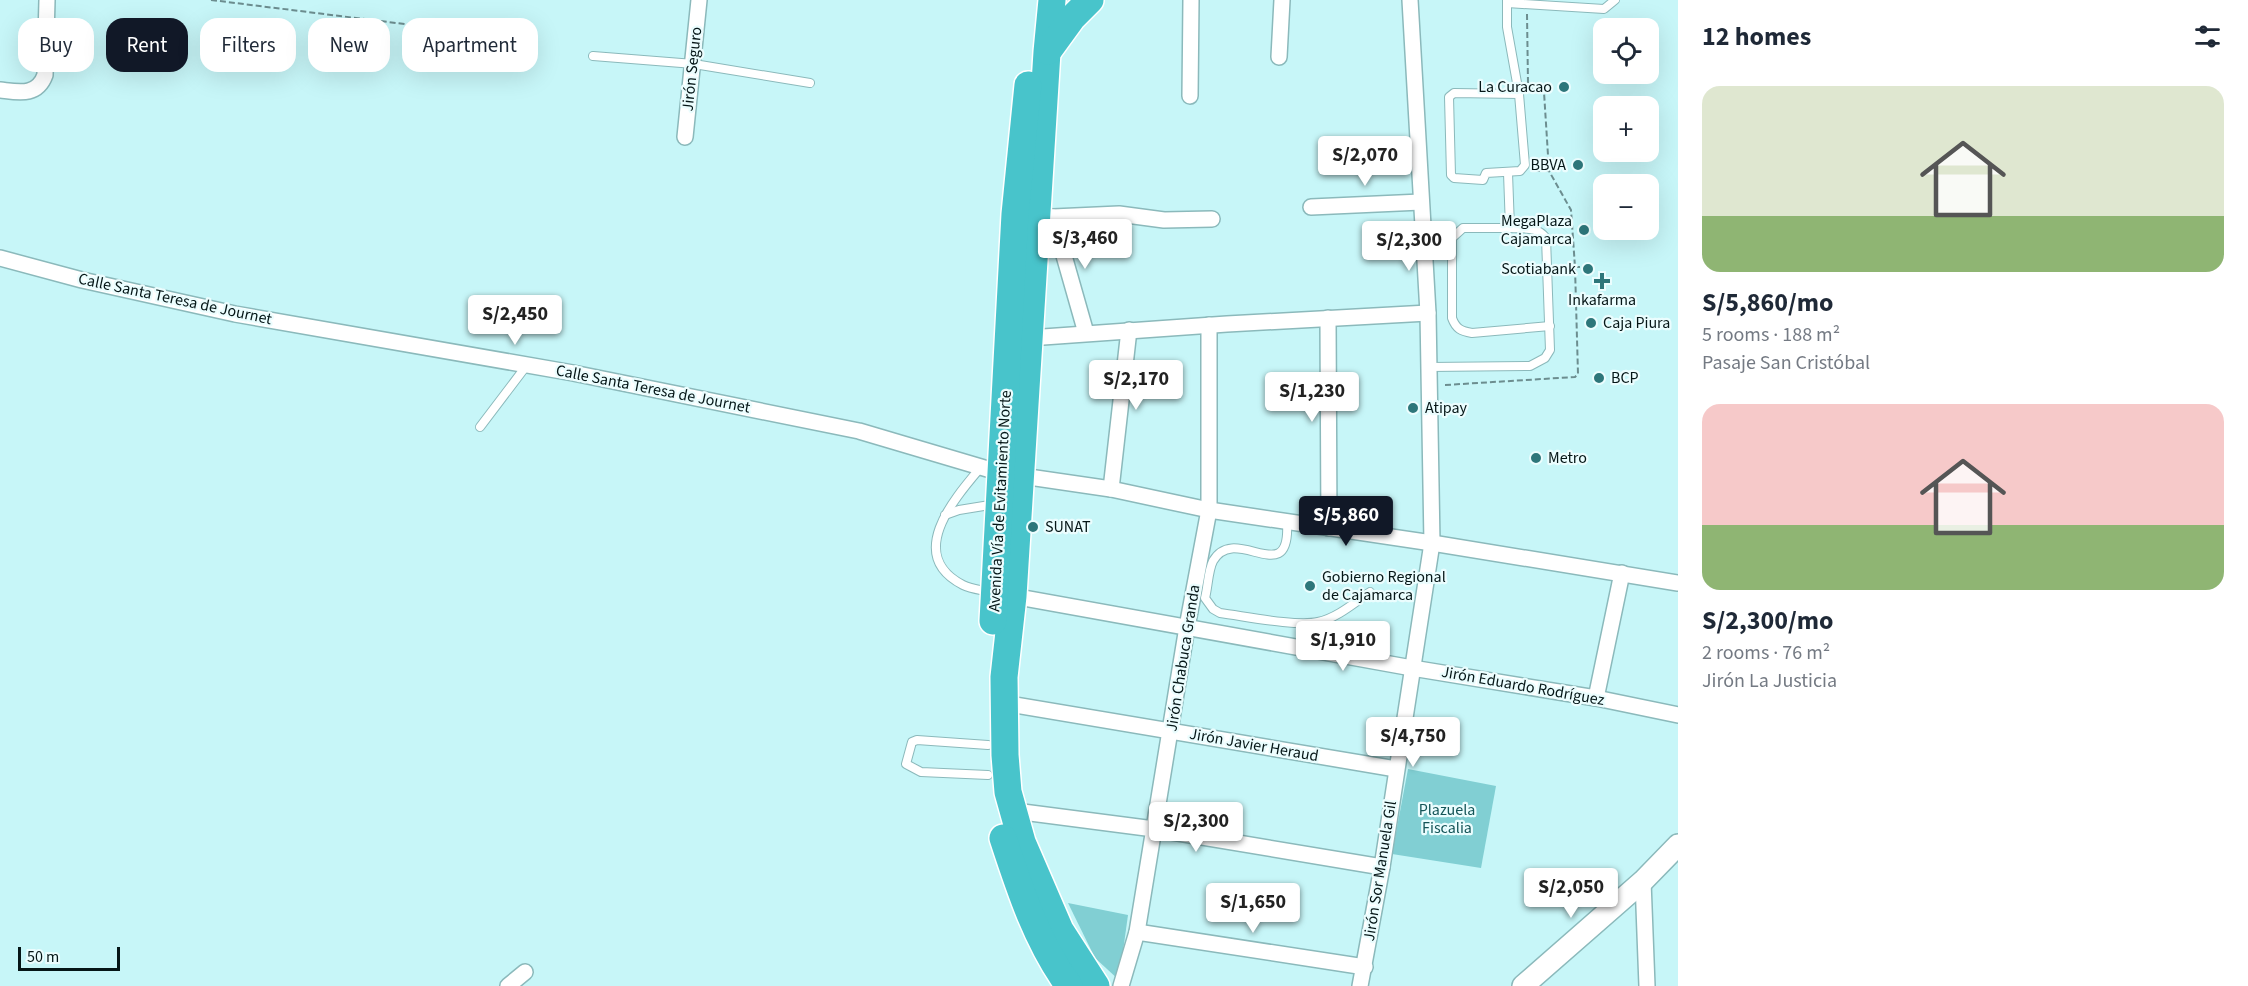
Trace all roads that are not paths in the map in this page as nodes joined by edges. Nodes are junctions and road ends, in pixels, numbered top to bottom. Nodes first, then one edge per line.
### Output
1 (47, 0) edge
2 (699, 0) edge
3 (1036, 0) edge
4 (1052, 0) edge
5 (1090, 0) edge
6 (1191, 0) edge
7 (1282, 0) edge
8 (1410, 0) edge
9 (1615, 0) edge
10 (1507, 2) edge
11 (1047, 52) junction
12 (593, 56) dead end
13 (1279, 57) dead end
14 (694, 64) junction
15 (810, 83) dead end
16 (0, 90) edge
17 (1519, 94) junction
18 (1190, 96) dead end
19 (685, 137) dead end
20 (1508, 173) junction
21 (1421, 202) junction
22 (1311, 207) dead end
23 (1035, 216) junction
24 (1212, 219) dead end
25 (1510, 228) junction
26 (0, 258) edge
27 (1428, 313) junction
28 (1328, 318) junction
29 (1209, 325) junction
30 (1550, 326) junction
31 (1129, 330) junction
32 (1086, 333) junction
33 (1029, 338) junction
34 (528, 365) junction
35 (1429, 367) junction
36 (480, 427) dead end
37 (1000, 472) junction
38 (1111, 489) junction
39 (999, 504) junction
40 (1209, 510) junction
41 (945, 515) junction
42 (1287, 522) junction
43 (1329, 528) junction
44 (1432, 543) junction
45 (1622, 573) junction
46 (1678, 583) edge
47 (1370, 592) dead end
48 (1004, 595) junction
49 (1187, 627) junction
50 (1412, 668) junction
51 (1596, 698) junction
52 (1004, 703) junction
53 (1678, 715) edge
54 (1171, 731) junction
55 (988, 745) junction
56 (1396, 770) junction
57 (988, 775) junction
58 (1015, 811) junction
59 (1154, 829) junction
60 (1678, 845) edge
61 (1382, 867) junction
62 (1643, 881) junction
63 (1137, 932) junction
64 (1365, 967) junction
65 (525, 972) dead end
66 (1545, 977) edge
67 (508, 986) edge
68 (1069, 986) edge
69 (1096, 986) edge
70 (1120, 986) edge
71 (1360, 986) edge
72 (1523, 986) edge
73 (1647, 986) edge

1 - 16 street
2 - 14 street, Jirón Seguro
3 - 23 highway, Avenida Vía de Evitamiento Norte
4 - 11 highway, Avenida Vía de Evitamiento Norte
5 - 11 highway
6 - 18 street
7 - 13 street
8 - 21 street, Jirón Sor Manuela Gil
9 - 10 lane
10 - 17 lane
11 - 23 highway, Avenida Vía de Evitamiento Norte
12 - 14 lane
14 - 15 lane
14 - 19 street, Jirón Seguro
17 - 20 lane
17 - 20 lane
20 - 25 lane
21 - 22 street
21 - 27 street, Jirón Sor Manuela Gil
23 - 24 street
23 - 32 street
23 - 33 highway, Avenida Vía de Evitamiento Norte
23 - 37 highway, Avenida Vía de Evitamiento Norte
25 - 30 lane
25 - 30 lane
26 - 34 street, Calle Santa Teresa de Journet
27 - 28 street
27 - 35 street, Jirón Sor Manuela Gil
28 - 29 street
28 - 43 street
29 - 31 street
29 - 40 street, Jirón Chabuca Granda
30 - 35 lane
31 - 32 street
31 - 38 street
32 - 33 street
33 - 37 highway, Avenida Vía de Evitamiento Norte
34 - 36 lane
34 - 37 street, Calle Santa Teresa de Journet
35 - 44 street, Jirón Sor Manuela Gil
37 - 38 street, Calle Santa Teresa de Journet
37 - 39 highway, Avenida Vía de Evitamiento Norte
37 - 41 lane
37 - 48 highway, Avenida Vía de Evitamiento Norte
38 - 40 street, Calle Santa Teresa de Journet
39 - 41 lane
39 - 48 highway, Avenida Vía de Evitamiento Norte
40 - 42 street, Calle Santa Teresa de Journet
40 - 49 street, Jirón Chabuca Granda
41 - 48 lane
42 - 43 street, Calle Santa Teresa de Journet
42 - 47 lane
43 - 44 street, Calle Santa Teresa de Journet
44 - 45 street, Calle Santa Teresa de Journet
44 - 50 street, Jirón Sor Manuela Gil
45 - 46 street, Calle Santa Teresa de Journet
45 - 51 street
48 - 49 street, Jirón Eduardo Rodríguez
48 - 52 highway, Avenida Vía de Evitamiento Norte
48 - 55 highway, Avenida Vía de Evitamiento Norte
49 - 50 street, Jirón Eduardo Rodríguez
49 - 54 street, Jirón Chabuca Granda
50 - 51 street, Jirón Eduardo Rodríguez
50 - 56 street, Jirón Sor Manuela Gil
51 - 53 street, Jirón Eduardo Rodríguez
52 - 54 street, Jirón Javier Heraud
52 - 58 highway, Avenida Vía de Evitamiento Norte
54 - 56 street, Jirón Javier Heraud
54 - 59 street, Jirón Chabuca Granda
55 - 57 highway, Avenida Vía de Evitamiento Norte
55 - 57 lane
56 - 61 street, Jirón Sor Manuela Gil
57 - 68 highway, Avenida Vía de Evitamiento Norte
58 - 59 street
58 - 69 highway, Avenida Vía de Evitamiento Norte
59 - 61 street
59 - 63 street, Jirón Chabuca Granda
60 - 62 street
61 - 64 street, Jirón Sor Manuela Gil
62 - 66 street
62 - 73 street
63 - 64 street
63 - 70 street, Jirón Chabuca Granda
64 - 71 street, Jirón Sor Manuela Gil
65 - 67 street
66 - 72 street

